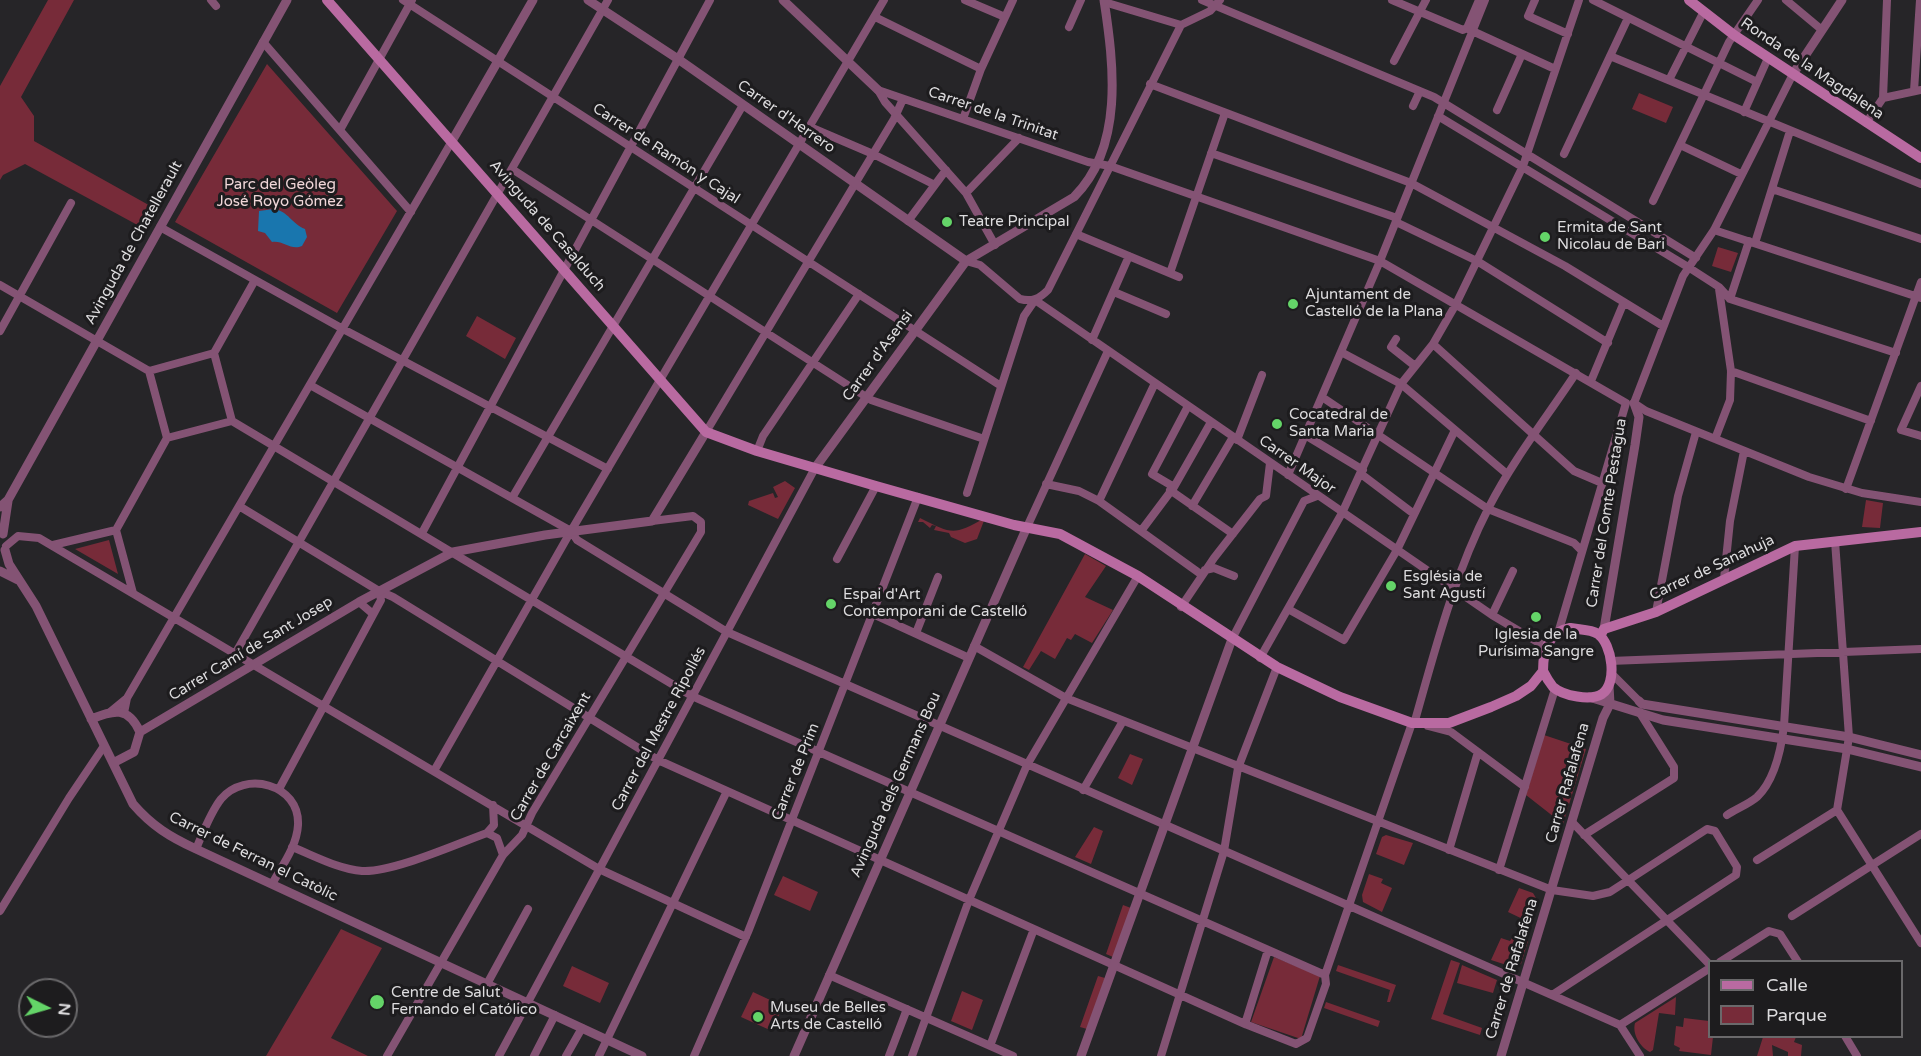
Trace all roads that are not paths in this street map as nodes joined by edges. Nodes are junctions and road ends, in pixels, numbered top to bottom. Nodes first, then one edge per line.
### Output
1 (287, 0) edge
2 (327, 0) edge
3 (533, 0) edge
4 (588, 0) edge
5 (608, 0) edge
6 (710, 0) edge
7 (783, 0) edge
8 (884, 0) edge
9 (965, 0) edge
10 (1013, 0) edge
11 (1081, 0) edge
12 (1202, 0) edge
13 (1392, 0) edge
14 (1426, 0) edge
15 (1479, 0) edge
16 (1487, 0) edge
17 (1535, 0) edge
18 (1580, 0) edge
19 (1593, 0) edge
20 (1689, 0) edge
21 (1758, 0) edge
22 (1786, 0) edge
23 (1842, 0) edge
24 (1887, 0) edge
25 (1920, 0) edge
26 (1104, 1) edge
27 (408, 2) edge
28 (1218, 3) edge
29 (602, 9) junction
30 (1420, 12) junction
31 (1704, 12) junction
32 (875, 17) junction
33 (1005, 17) junction
34 (1628, 18) junction
35 (1181, 25) junction
36 (1070, 27) dead end
37 (1469, 30) junction
38 (1822, 30) junction
39 (1568, 34) junction
40 (1734, 35) junction
41 (263, 42) junction
42 (1919, 44) edge
43 (1686, 47) junction
44 (1522, 54) junction
45 (1610, 56) junction
46 (1768, 58) junction
47 (380, 59) junction
48 (678, 59) junction
49 (498, 61) junction
50 (849, 62) junction
51 (1394, 62) dead end
52 (1719, 63) junction
53 (981, 69) junction
54 (1556, 69) junction
55 (1792, 74) junction
56 (1669, 81) junction
57 (1757, 82) junction
58 (1150, 84) junction
59 (878, 90) junction
60 (1420, 91) junction
61 (1918, 91) edge
62 (1704, 95) junction
63 (553, 97) junction
64 (1883, 98) junction
65 (903, 99) junction
66 (1444, 103) junction
67 (743, 105) junction
68 (1413, 106) dead end
69 (1497, 110) dead end
70 (1225, 112) junction
71 (1744, 112) junction
72 (896, 115) junction
73 (1438, 116) junction
74 (1467, 117) junction
75 (963, 119) junction
76 (1767, 121) junction
77 (1866, 123) junction
78 (810, 127) junction
79 (1459, 128) junction
80 (340, 130) junction
81 (1790, 131) junction
82 (1019, 138) junction
83 (453, 141) junction
84 (799, 145) junction
85 (1680, 145) junction
86 (630, 147) junction
87 (1211, 153) junction
88 (873, 154) junction
89 (1526, 154) junction
90 (1564, 154) dead end
91 (1921, 158) edge
92 (1100, 163) junction
93 (1110, 166) junction
94 (1523, 166) junction
95 (512, 169) junction
96 (946, 170) junction
97 (1741, 174) junction
98 (1412, 183) junction
99 (855, 184) junction
100 (1921, 184) edge
101 (935, 185) junction
102 (695, 189) junction
103 (1772, 189) junction
104 (498, 193) junction
105 (966, 193) junction
106 (1196, 196) junction
107 (1653, 201) dead end
108 (72, 203) dead end
109 (411, 212) junction
110 (591, 220) junction
111 (1396, 220) junction
112 (908, 221) junction
113 (752, 226) junction
114 (1494, 226) junction
115 (160, 227) junction
116 (1714, 230) junction
117 (1076, 234) junction
118 (1921, 239) edge
119 (1752, 242) junction
120 (995, 245) junction
121 (1129, 256) junction
122 (1696, 258) junction
123 (653, 260) junction
124 (966, 261) junction
125 (1380, 261) junction
126 (1477, 261) junction
127 (808, 262) junction
128 (1688, 267) junction
129 (564, 269) junction
130 (1170, 273) junction
131 (1179, 277) dead end
132 (255, 280) junction
133 (1921, 282) edge
134 (0, 285) edge
135 (1719, 287) junction
136 (1114, 292) junction
137 (859, 294) junction
138 (20, 296) junction
139 (710, 297) junction
140 (1918, 297) edge
141 (1730, 299) junction
142 (1035, 300) junction
143 (1624, 302) junction
144 (1456, 304) junction
145 (1166, 314) dead end
146 (1663, 326) junction
147 (614, 327) junction
148 (343, 328) junction
149 (0, 331) edge
150 (915, 331) junction
151 (766, 332) junction
152 (98, 339) junction
153 (1396, 339) dead end
154 (1092, 340) junction
155 (1608, 343) junction
156 (1432, 344) junction
157 (1108, 351) junction
158 (1341, 352) junction
159 (214, 353) junction
160 (1896, 353) junction
161 (403, 360) junction
162 (813, 362) junction
163 (1415, 366) junction
164 (149, 371) junction
165 (1731, 371) junction
166 (1576, 373) junction
167 (1262, 375) dead end
168 (661, 380) junction
169 (1591, 381) junction
170 (1155, 383) junction
171 (1401, 384) junction
172 (310, 385) junction
173 (1001, 386) junction
174 (1920, 391) edge
175 (867, 397) junction
176 (1322, 397) junction
177 (1630, 403) junction
178 (490, 406) junction
179 (1188, 406) junction
180 (370, 418) junction
181 (232, 421) junction
182 (1871, 421) junction
183 (1210, 422) junction
184 (1455, 430) junction
185 (706, 432) junction
186 (1696, 432) junction
187 (1377, 434) junction
188 (1305, 435) junction
189 (1921, 436) edge
190 (548, 437) junction
191 (1534, 437) junction
192 (167, 438) junction
193 (984, 439) junction
194 (1235, 439) junction
195 (1715, 440) junction
196 (274, 446) junction
197 (757, 452) junction
198 (1744, 452) junction
199 (1270, 463) junction
200 (457, 467) junction
201 (815, 468) junction
202 (608, 469) junction
203 (1362, 472) junction
204 (1434, 472) junction
205 (1507, 474) junction
206 (1288, 475) junction
207 (334, 481) junction
208 (1602, 483) junction
209 (1046, 484) junction
210 (876, 486) junction
211 (1172, 489) junction
212 (1846, 489) junction
213 (967, 493) dead end
214 (1317, 496) junction
215 (918, 497) junction
216 (512, 498) junction
217 (1099, 501) junction
218 (1921, 502) edge
219 (2, 505) edge
220 (239, 506) junction
221 (1192, 506) junction
222 (1488, 509) junction
223 (1342, 513) junction
224 (1414, 514) junction
225 (652, 521) junction
226 (1027, 527) junction
227 (116, 530) junction
228 (571, 531) junction
229 (1141, 531) junction
230 (2, 532) edge
231 (1921, 532) edge
232 (422, 533) junction
233 (1233, 534) junction
234 (1835, 541) junction
235 (299, 542) junction
236 (52, 545) junction
237 (1795, 546) junction
238 (1397, 550) junction
239 (1582, 551) junction
240 (4, 552) edge
241 (453, 552) junction
242 (837, 559) dead end
243 (1513, 571) dead end
244 (0, 572) edge
245 (1204, 573) junction
246 (1138, 576) junction
247 (1234, 576) dead end
248 (938, 577) dead end
249 (1724, 579) junction
250 (20, 582) junction
251 (1454, 589) junction
252 (379, 591) junction
253 (133, 593) junction
254 (664, 594) junction
255 (533, 600) junction
256 (359, 602) junction
257 (1181, 607) junction
258 (1288, 609) junction
259 (1656, 612) junction
260 (373, 614) junction
261 (873, 614) junction
262 (1492, 615) junction
263 (174, 617) junction
264 (1559, 630) junction
265 (727, 632) junction
266 (1602, 632) junction
267 (916, 633) junction
268 (1232, 639) junction
269 (974, 646) junction
270 (1546, 647) junction
271 (1921, 649) edge
272 (1843, 652) junction
273 (235, 654) junction
274 (1789, 654) junction
275 (626, 656) junction
276 (969, 658) junction
277 (1260, 658) junction
278 (498, 661) junction
279 (1610, 661) junction
280 (253, 665) junction
281 (1277, 667) junction
282 (1543, 671) junction
283 (1611, 673) junction
284 (845, 684) junction
285 (1609, 686) junction
286 (1555, 689) junction
287 (692, 696) junction
288 (1589, 697) junction
289 (127, 698) junction
290 (1066, 698) junction
291 (1639, 701) joint
292 (1610, 704) junction
293 (324, 706) junction
294 (110, 712) junction
295 (124, 713) junction
296 (1640, 713) junction
297 (588, 718) junction
298 (91, 720) junction
299 (1123, 721) junction
300 (1417, 724) junction
301 (939, 726) junction
302 (1784, 726) junction
303 (140, 732) junction
304 (1849, 736) junction
305 (1782, 739) junction
306 (104, 746) junction
307 (1847, 749) junction
308 (1192, 750) junction
309 (819, 752) junction
310 (1478, 752) junction
311 (1921, 755) edge
312 (658, 760) junction
313 (113, 763) junction
314 (1027, 765) junction
315 (1921, 767) edge
316 (1238, 768) junction
317 (435, 771) junction
318 (1525, 787) junction
319 (279, 789) junction
320 (1083, 790) junction
321 (727, 791) junction
322 (909, 792) junction
323 (493, 805) junction
324 (1837, 810) junction
325 (1728, 815) dead end
326 (792, 820) junction
327 (1378, 822) junction
328 (1572, 822) junction
329 (525, 825) junction
330 (1164, 825) junction
331 (998, 832) junction
332 (487, 833) junction
333 (1921, 834) edge
334 (1584, 836) junction
335 (292, 847) junction
336 (196, 849) junction
337 (1449, 850) junction
338 (1224, 851) junction
339 (503, 855) junction
340 (880, 860) junction
341 (1757, 860) dead end
342 (1872, 865) junction
343 (599, 869) junction
344 (1499, 870) junction
345 (1629, 881) junction
346 (272, 884) junction
347 (1552, 890) junction
348 (1139, 895) junction
349 (969, 900) junction
350 (673, 904) junction
351 (1349, 906) junction
352 (528, 909) dead end
353 (0, 911) edge
354 (1792, 916) dead end
355 (1666, 920) junction
356 (1202, 922) junction
357 (1034, 929) junction
358 (746, 937) junction
359 (1921, 943) edge
360 (1268, 950) junction
361 (1723, 960) edge
362 (1797, 960) edge
363 (441, 963) junction
364 (1708, 964) edge
365 (1114, 965) junction
366 (1708, 967) edge
367 (829, 975) junction
368 (1325, 975) junction
369 (1524, 981) junction
370 (487, 984) junction
371 (1180, 995) junction
372 (1552, 995) junction
373 (527, 1002) junction
374 (907, 1009) junction
375 (555, 1016) junction
376 (926, 1018) junction
377 (1245, 1024) junction
378 (1620, 1025) junction
379 (582, 1028) junction
380 (1846, 1038) edge
381 (608, 1040) junction
382 (990, 1046) junction
383 (636, 1055) edge
384 (387, 1056) edge
385 (499, 1056) edge
386 (534, 1056) edge
387 (566, 1056) edge
388 (599, 1056) edge
389 (694, 1056) edge
390 (794, 1056) edge
391 (889, 1056) edge
392 (912, 1056) edge
393 (1013, 1056) edge
394 (1081, 1056) edge
395 (1161, 1056) edge
396 (1501, 1056) edge
397 (1640, 1056) edge
398 (1857, 1056) edge

1 - 41 street, Avinguda de Chatellerault
2 - 47 main road, Avinguda de Casalduch
3 - 49 street
4 - 29 street, Carrer d'Herrero
5 - 29 street
6 - 48 street
7 - 50 street, Carrer de la Trinitat
8 - 32 street
9 - 33 street
10 - 33 street
11 - 36 street
12 - 28 street
13 - 30 street
14 - 30 street
15 - 37 street
16 - 37 street
17 - 39 street
18 - 39 street
19 - 34 street
20 - 31 main road, Ronda de la Magdalena
21 - 40 street
22 - 38 street
23 - 38 street
24 - 64 street
25 - 42 street
26 - 35 street
26 - 92 street
27 - 47 street
27 - 49 street, Carrer de Ramón y Cajal
28 - 35 street
28 - 60 street
29 - 48 street, Carrer d'Herrero
29 - 63 street
30 - 37 street
30 - 51 street
31 - 40 main road, Ronda de la Magdalena
31 - 43 street
32 - 50 street
32 - 53 street
33 - 53 street
34 - 43 street
34 - 45 street
35 - 58 street
37 - 44 street
37 - 66 street
38 - 55 street
39 - 54 street
40 - 46 main road, Ronda de la Magdalena
40 - 52 street
41 - 80 street
41 - 115 street, Avinguda de Chatellerault
42 - 61 street
43 - 52 street
43 - 56 street
44 - 54 street
44 - 69 street
45 - 56 street
45 - 90 street
46 - 55 main road, Ronda de la Magdalena
46 - 57 street
47 - 80 street
47 - 83 main road, Avinguda de Casalduch
48 - 67 street, Carrer d'Herrero
48 - 86 street
49 - 63 street, Carrer de Ramón y Cajal
49 - 83 street
50 - 59 street, Carrer de la Trinitat
50 - 78 street
52 - 57 street
52 - 62 street
53 - 75 street
54 - 89 street
55 - 76 street
55 - 77 main road, Ronda de la Magdalena
56 - 62 street
57 - 71 street
58 - 70 street
58 - 93 street
59 - 65 street, Carrer de la Trinitat
59 - 72 street, Carrer de la Trinitat
60 - 66 street
60 - 68 street
61 - 64 street
62 - 71 street
62 - 85 street
63 - 86 street, Carrer de Ramón y Cajal
63 - 95 street
64 - 77 street
65 - 72 street
65 - 75 street, Carrer de la Trinitat
66 - 73 street
66 - 74 street
67 - 84 street, Carrer d'Herrero
67 - 102 street
70 - 87 street
70 - 98 street
71 - 76 street
72 - 88 street
72 - 96 street, Carrer de la Trinitat
73 - 79 street
73 - 98 street
74 - 79 street
74 - 89 street
75 - 82 street, Carrer de la Trinitat
76 - 81 street
76 - 97 street
77 - 91 main road, Ronda de la Magdalena
78 - 84 street
78 - 88 street
79 - 94 street
80 - 109 street
81 - 100 street
81 - 103 street
82 - 92 street, Carrer de la Trinitat
82 - 105 street
83 - 104 main road, Avinguda de Casalduch
83 - 109 street
84 - 99 street, Carrer d'Herrero
84 - 113 street
85 - 97 street
85 - 107 street
86 - 102 street, Carrer de Ramón y Cajal
86 - 110 street
87 - 106 street
87 - 111 street
88 - 99 street
88 - 101 street
89 - 94 street
89 - 122 street
92 - 93 street, Carrer de la Trinitat
92 - 120 street
93 - 106 street, Carrer de la Trinitat
93 - 117 street
94 - 114 street
94 - 128 street
95 - 104 street
95 - 110 street
96 - 101 street
96 - 105 street, Carrer de la Trinitat
97 - 116 street
98 - 111 street
98 - 114 street
99 - 112 street, Carrer d'Herrero
99 - 127 street
101 - 112 street
102 - 113 street, Carrer de Ramón y Cajal
102 - 123 street
103 - 118 street
103 - 119 street
104 - 129 main road, Avinguda de Casalduch
104 - 161 street
105 - 120 street, Carrer de la Trinitat
106 - 125 street, Carrer de la Trinitat
106 - 130 street
108 - 138 street
109 - 148 street
110 - 123 street
110 - 129 street
111 - 125 street
111 - 126 street
112 - 124 street, Carrer d'Herrero
113 - 127 street, Carrer de Ramón y Cajal
113 - 139 street
114 - 126 street
114 - 143 street
115 - 132 street
115 - 152 street, Avinguda de Chatellerault
116 - 119 street
116 - 122 street
117 - 121 street
117 - 142 street
119 - 140 street
119 - 141 street
120 - 124 street
121 - 130 street
121 - 136 street
122 - 128 street
123 - 139 street
123 - 147 street
124 - 142 street, Carrer Major
124 - 150 street, Carrer d'Asensi
125 - 144 street, Carrer de la Trinitat
125 - 158 street
126 - 144 street
126 - 155 street
127 - 137 street, Carrer de Ramón y Cajal
127 - 151 street
128 - 135 street
128 - 146 street
129 - 147 main road, Avinguda de Casalduch
129 - 178 street
130 - 131 street
132 - 148 street
132 - 159 street
133 - 140 street
134 - 138 street
135 - 141 street
135 - 165 street
136 - 145 street
136 - 154 street
137 - 150 street, Carrer de Ramón y Cajal
137 - 162 street
138 - 149 street
138 - 152 street
139 - 151 street
139 - 168 street
140 - 160 street
141 - 160 street
142 - 154 street, Carrer Major
142 - 173 street
143 - 146 street
143 - 155 street
144 - 156 street
144 - 166 street, Carrer de la Trinitat
146 - 177 street
147 - 168 main road, Avinguda de Casalduch
147 - 190 street
148 - 161 street
148 - 172 street
150 - 173 street, Carrer de Ramón y Cajal
150 - 175 street, Carrer d'Asensi
151 - 162 street
151 - 185 street
152 - 164 street
152 - 219 street, Avinguda de Chatellerault
153 - 163 street
154 - 157 street, Carrer Major
155 - 169 street
156 - 163 street
156 - 191 street
157 - 170 street, Carrer Major
157 - 209 street
158 - 171 street
158 - 176 street
159 - 164 street
159 - 181 street
160 - 182 street
161 - 178 street
161 - 180 street
162 - 175 street
162 - 197 street
163 - 171 street
164 - 192 street
165 - 182 street
165 - 195 street
166 - 169 street, Carrer de la Trinitat
166 - 191 street
167 - 194 street
168 - 185 main road, Avinguda de Casalduch
168 - 202 street
169 - 177 street, Carrer de la Trinitat
170 - 179 street, Carrer Major
170 - 217 street
171 - 184 street
171 - 187 street
172 - 180 street
172 - 196 street
173 - 193 street
174 - 189 street
175 - 193 street
175 - 201 street, Carrer d'Asensi
176 - 187 street
176 - 188 street
177 - 186 street, Carrer de la Trinitat
177 - 208 street
177 - 266 street, Carrer del Comte Pestagua
178 - 190 street
178 - 200 street
179 - 183 street, Carrer Major
179 - 211 street
180 - 200 street
180 - 207 street
181 - 192 street
181 - 196 street
182 - 212 street
183 - 194 street, Carrer Major
183 - 211 street
184 - 204 street
184 - 205 street
185 - 197 main road, Avinguda de Casalduch
185 - 225 street
186 - 195 street, Carrer de la Trinitat
186 - 259 street
187 - 203 street
187 - 204 street
188 - 203 street
188 - 206 street
190 - 202 street
190 - 216 street
191 - 205 street
191 - 208 street
192 - 227 street
193 - 213 street
194 - 199 street, Carrer Major
194 - 221 street
195 - 198 street, Carrer de la Trinitat
196 - 207 street
196 - 220 street
197 - 201 main road, Avinguda de Casalduch
198 - 212 street, Carrer de la Trinitat
198 - 249 street
199 - 206 street, Carrer Major
199 - 233 street
200 - 216 street
200 - 232 street
201 - 210 main road, Avinguda de Casalduch
201 - 265 street, Carrer del Mestre Ripollés
202 - 228 street
203 - 223 street
203 - 224 street
204 - 222 street
204 - 224 street
205 - 222 street
206 - 214 street, Carrer Major
207 - 232 street
207 - 235 street
208 - 239 street
209 - 217 street
209 - 226 street
210 - 215 main road, Avinguda de Casalduch
210 - 242 street
211 - 221 street
211 - 229 street
212 - 218 street, Carrer de la Trinitat
214 - 223 street, Carrer Major
214 - 268 street
215 - 226 main road, Avinguda de Casalduch
215 - 261 street, Carrer de Prim
216 - 228 street
217 - 229 street
219 - 230 street, Avinguda de Chatellerault
220 - 235 street
220 - 263 street
221 - 233 street
222 - 239 street
222 - 251 street
223 - 238 street, Carrer Major
223 - 258 street
224 - 238 street
225 - 228 street, Carrer Camí de Sant Josep
225 - 254 street, Carrer de Carcaixent
226 - 246 main road, Avinguda de Casalduch
226 - 269 street, Avinguda dels Germans Bou
227 - 236 street
227 - 253 street
228 - 241 street, Carrer Camí de Sant Josep
228 - 254 street
228 - 255 street
229 - 245 street
230 - 240 street, Carrer de Ferran el Catòlic
231 - 234 main road, Carrer de Sanahuja
232 - 241 street
233 - 245 street
234 - 237 main road, Carrer de Sanahuja
234 - 272 street
235 - 252 street
235 - 273 street
236 - 240 street
236 - 253 street
237 - 249 main road, Carrer de Sanahuja
237 - 274 street
238 - 251 street, Carrer Major
238 - 258 street
239 - 264 street
240 - 250 street, Carrer de Ferran el Catòlic
241 - 252 street, Carrer Camí de Sant Josep
241 - 255 street
243 - 262 street
244 - 250 street
245 - 247 street
245 - 257 street
246 - 257 main road, Avinguda de Casalduch
246 - 290 street
248 - 267 street
249 - 259 main road, Carrer de Sanahuja
250 - 298 street, Carrer de Ferran el Catòlic
251 - 262 street, Carrer Major
251 - 300 street
252 - 256 street, Carrer Camí de Sant Josep
252 - 260 street
252 - 278 street
253 - 263 street
254 - 265 street
254 - 275 street, Carrer de Carcaixent
255 - 275 street
255 - 278 street
256 - 260 street
256 - 280 street, Carrer Camí de Sant Josep
257 - 268 main road, Avinguda de Casalduch
258 - 277 street
259 - 266 main road, Carrer de Sanahuja
260 - 293 street
261 - 267 street
261 - 284 street, Carrer de Prim
262 - 270 street, Carrer Major
263 - 273 street
263 - 289 street
264 - 266 main road
264 - 270 main road
265 - 284 street
265 - 287 street, Carrer del Mestre Ripollés
266 - 279 main road
267 - 276 street
268 - 277 main road, Avinguda de Casalduch
268 - 308 street
269 - 276 street, Avinguda dels Germans Bou
269 - 290 street
270 - 282 main road
271 - 272 street
272 - 274 street
272 - 304 street
273 - 280 street
274 - 279 street
274 - 302 street
275 - 287 street
275 - 297 street, Carrer de Carcaixent
276 - 301 street, Avinguda dels Germans Bou
277 - 281 main road, Avinguda de Casalduch
278 - 297 street
278 - 317 street
279 - 283 main road
280 - 293 street
280 - 303 street, Carrer Camí de Sant Josep
281 - 300 main road, Avinguda de Casalduch
281 - 316 street
282 - 286 main road
282 - 300 main road
283 - 285 main road
283 - 291 street
284 - 301 street
284 - 309 street, Carrer de Prim
285 - 288 main road
285 - 292 street, Carrer Rafalafena
286 - 288 main road
286 - 318 street
287 - 309 street
287 - 312 street, Carrer del Mestre Ripollés
288 - 292 street
289 - 294 street
289 - 295 street
290 - 299 street
290 - 314 street
291 - 302 street
292 - 296 street
292 - 328 street, Carrer Rafalafena
293 - 317 street
293 - 319 street
294 - 295 street
294 - 298 street
295 - 303 street
296 - 305 street
296 - 334 street
297 - 312 street
297 - 329 street, Carrer de Carcaixent
298 - 306 street, Carrer de Ferran el Catòlic
299 - 308 street
299 - 320 street
300 - 310 street
300 - 327 street
301 - 314 street
301 - 322 street, Avinguda dels Germans Bou
302 - 304 street
302 - 305 street
303 - 313 street
304 - 307 street
304 - 311 street
305 - 307 street
305 - 325 street
306 - 313 street, Carrer de Ferran el Catòlic
306 - 353 street
307 - 315 street
307 - 324 street
308 - 316 street
308 - 330 street
309 - 322 street
309 - 326 street, Carrer de Prim
310 - 318 street
310 - 337 street
312 - 321 street
312 - 343 street, Carrer del Mestre Ripollés
313 - 336 street, Carrer de Ferran el Catòlic
314 - 320 street
314 - 331 street
316 - 327 street
316 - 338 street
317 - 323 street
318 - 344 street
319 - 335 street
319 - 336 street
320 - 330 street
321 - 326 street
321 - 350 street
322 - 331 street
322 - 340 street, Avinguda dels Germans Bou
323 - 329 street
323 - 332 street
324 - 341 street
324 - 342 street
326 - 340 street
326 - 358 street, Carrer de Prim
327 - 337 street
327 - 351 street
328 - 334 street
328 - 347 street, Carrer Rafalafena
329 - 339 street, Carrer de Carcaixent
329 - 343 street
330 - 338 street
330 - 348 street
331 - 348 street
331 - 349 street
332 - 335 street
332 - 339 street
333 - 342 street
334 - 345 street
335 - 346 street
336 - 346 street, Carrer de Ferran el Catòlic
337 - 344 street
338 - 351 street
338 - 356 street
339 - 363 street, Carrer de Carcaixent
340 - 349 street
340 - 367 street, Avinguda dels Germans Bou
342 - 354 street
342 - 359 street
343 - 350 street
343 - 373 street, Carrer del Mestre Ripollés
344 - 347 street
345 - 347 street
345 - 355 street
345 - 355 street
346 - 363 street, Carrer de Ferran el Catòlic
347 - 369 street, Carrer de Rafalafena
348 - 356 street
348 - 365 street
349 - 357 street
349 - 376 street
350 - 358 street
350 - 381 street
351 - 368 street
351 - 369 street
352 - 370 street
355 - 364 street
355 - 372 street
356 - 360 street
356 - 371 street
357 - 365 street
357 - 382 street
358 - 389 street, Carrer de Prim
360 - 368 street
360 - 377 street
361 - 362 street
363 - 370 street, Carrer de Ferran el Catòlic
363 - 384 street, Carrer de Carcaixent
365 - 371 street
365 - 394 street
366 - 378 street
367 - 374 street
367 - 390 street, Avinguda dels Germans Bou
368 - 377 street
369 - 372 street
369 - 396 street, Carrer de Rafalafena
370 - 373 street, Carrer de Ferran el Catòlic
371 - 377 street
371 - 395 street
372 - 378 street
373 - 375 street, Carrer de Ferran el Catòlic
373 - 385 street, Carrer del Mestre Ripollés
374 - 376 street
374 - 391 street
375 - 379 street, Carrer de Ferran el Catòlic
375 - 386 street
376 - 382 street
376 - 392 street
378 - 397 street
379 - 381 street, Carrer de Ferran el Catòlic
379 - 387 street
380 - 398 street
381 - 383 street, Carrer de Ferran el Catòlic
381 - 388 street
382 - 393 street

